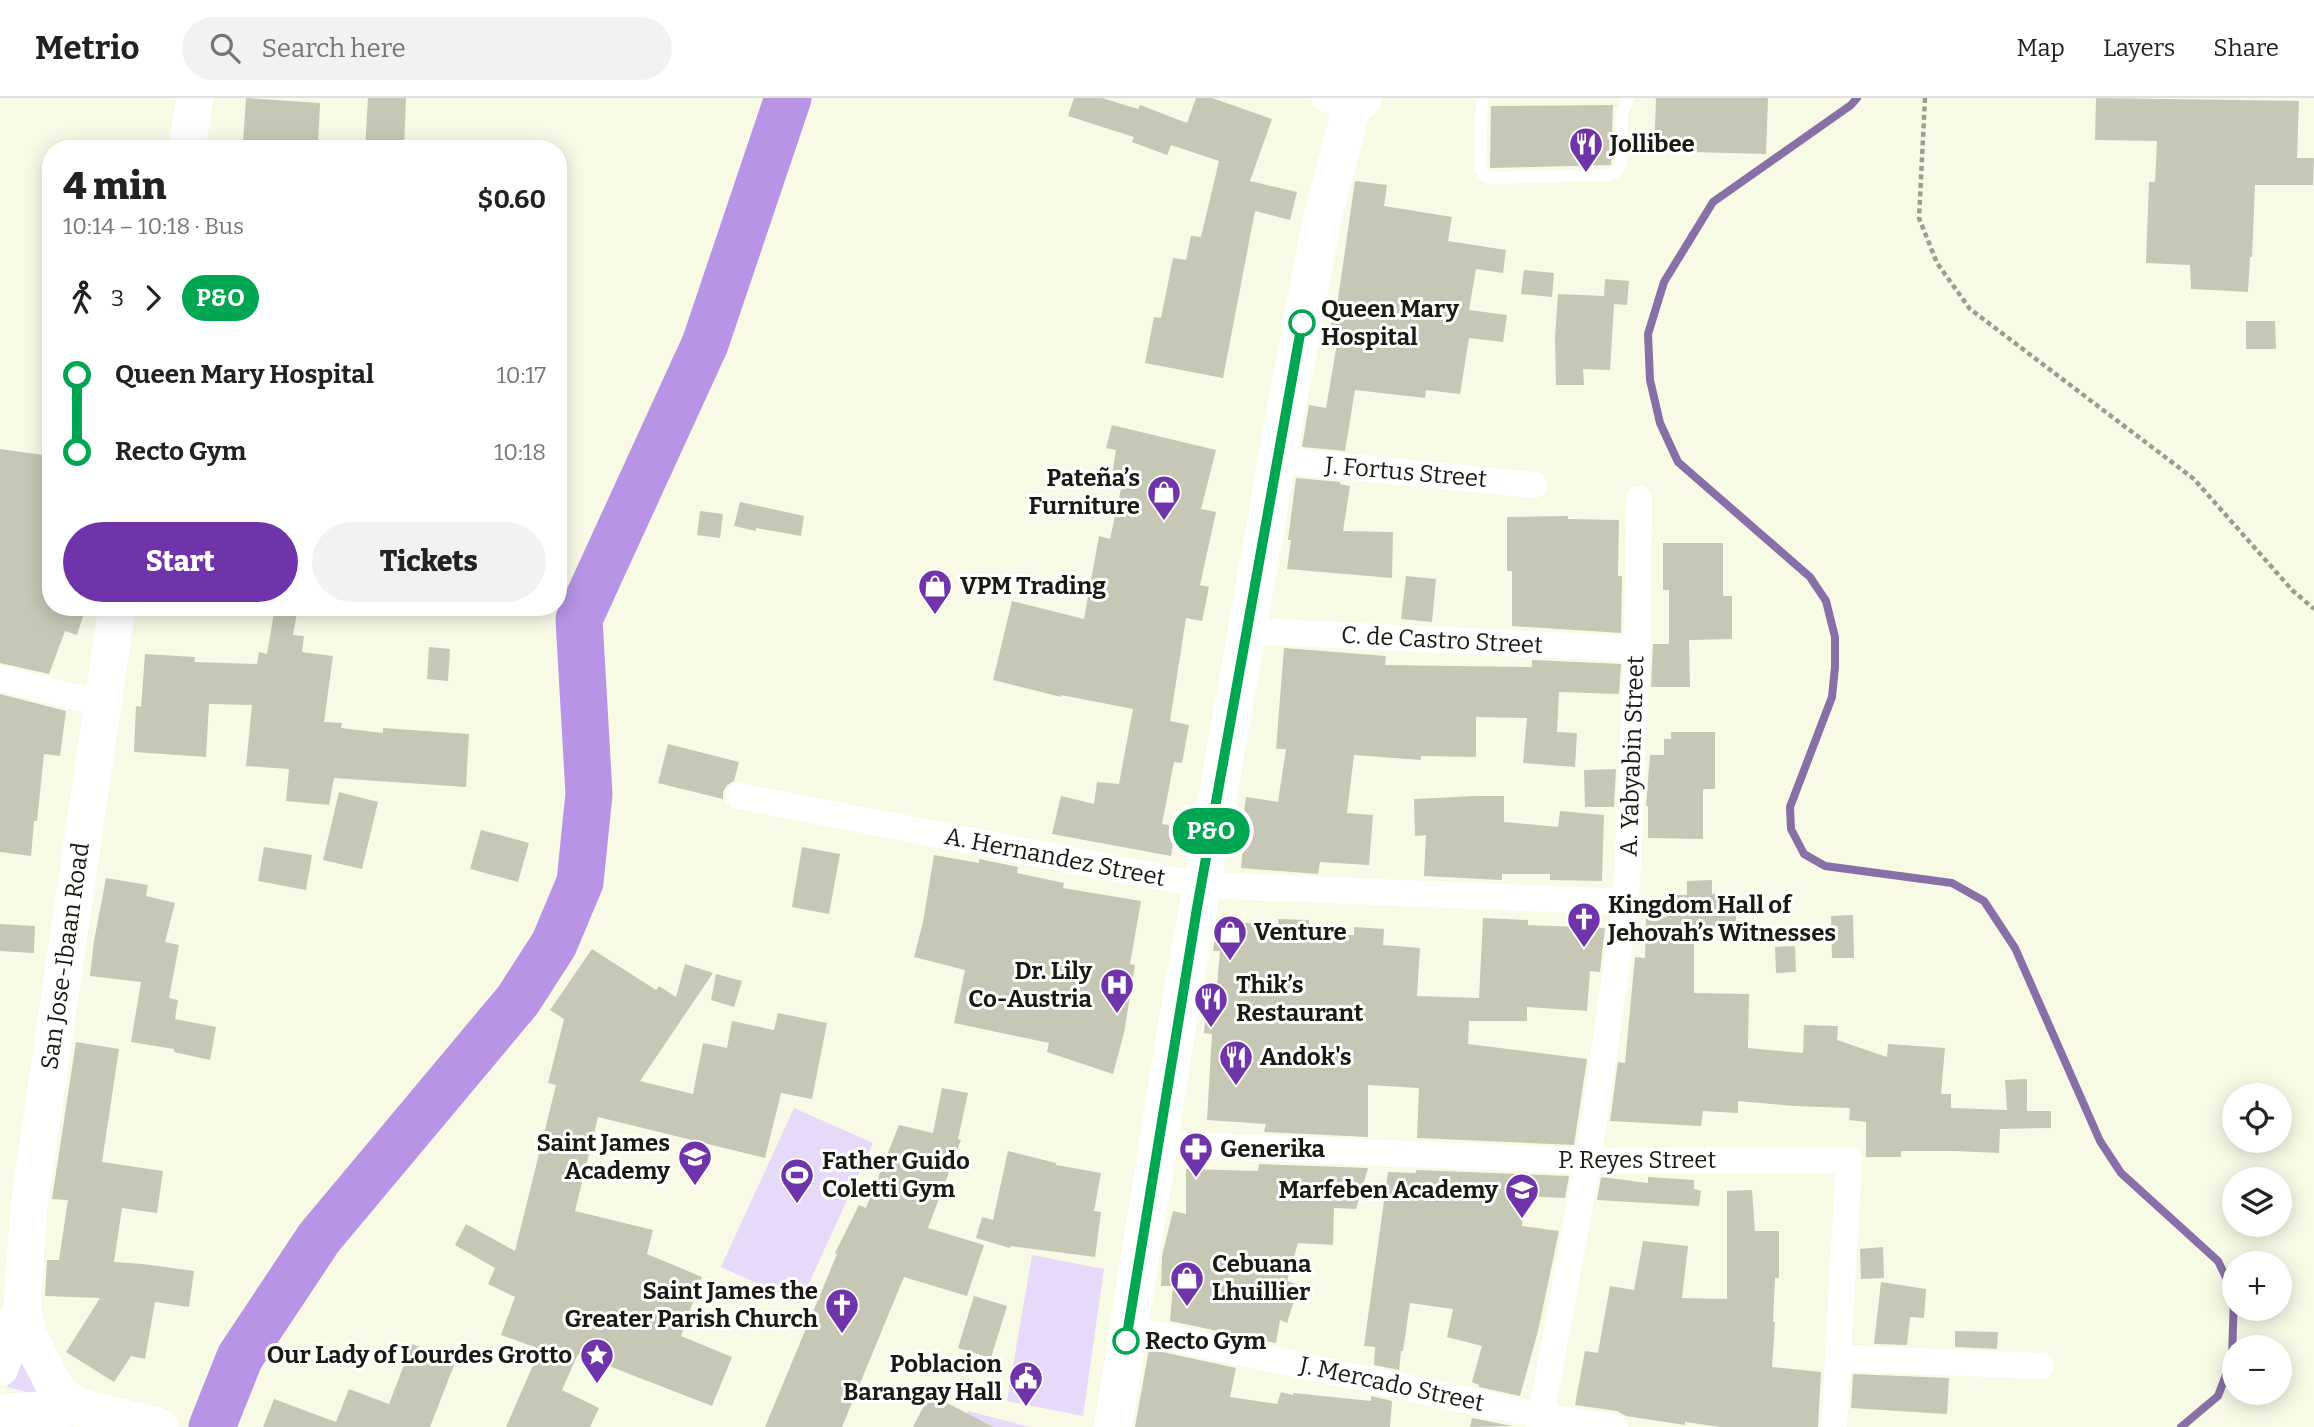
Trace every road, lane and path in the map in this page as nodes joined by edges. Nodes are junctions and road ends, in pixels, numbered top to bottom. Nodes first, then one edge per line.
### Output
1 (195, 98) edge
2 (1482, 98) edge
3 (1628, 98) edge
4 (1925, 98) edge
5 (1349, 100) edge
6 (188, 140) edge
7 (1278, 460) junction
8 (1534, 485) dead end
9 (1639, 499) dead end
10 (2314, 608) edge
11 (116, 616) edge
12 (1247, 631) junction
13 (1637, 649) junction
14 (0, 678) edge
15 (102, 704) junction
16 (738, 796) dead end
17 (1202, 885) junction
18 (1626, 902) junction
19 (1158, 1144) junction
20 (1588, 1161) junction
21 (22, 1306) junction
22 (1129, 1329) junction
23 (1838, 1358) junction
24 (2041, 1366) dead end
25 (0, 1368) edge
26 (77, 1407) junction
27 (0, 1414) edge
28 (1540, 1421) edge
29 (159, 1427) edge
30 (1113, 1427) edge
31 (1615, 1427) edge
32 (1834, 1427) edge

1 - 6 main road
2 - 3 lane
4 - 10 path
5 - 7 main road
7 - 8 street, J. Fortus Street
7 - 12 main road
9 - 13 street, A. Yabyabin Street
11 - 15 main road, San Jose-Ibaan Road
12 - 13 street, C. de Castro Street
12 - 17 main road
13 - 18 street, A. Yabyabin Street
14 - 15 street
15 - 21 main road, San Jose-Ibaan Road
16 - 17 street, A. Hernandez Street
17 - 18 street, A. Hernandez Street
17 - 19 main road
18 - 20 street, A. Yabyabin Street
19 - 20 street, P. Reyes Street
19 - 22 main road
20 - 23 street, P. Reyes Street
20 - 28 street, A. Yabyabin Street
21 - 25 main road, San Jose-Ibaan Road
21 - 26 main road, San Jose-Ibaan Road
22 - 28 street, J. Mercado Street
22 - 30 main road
23 - 24 street
23 - 32 street, P. Reyes Street
26 - 27 main road
26 - 29 main road
28 - 31 street, J. Mercado Street

